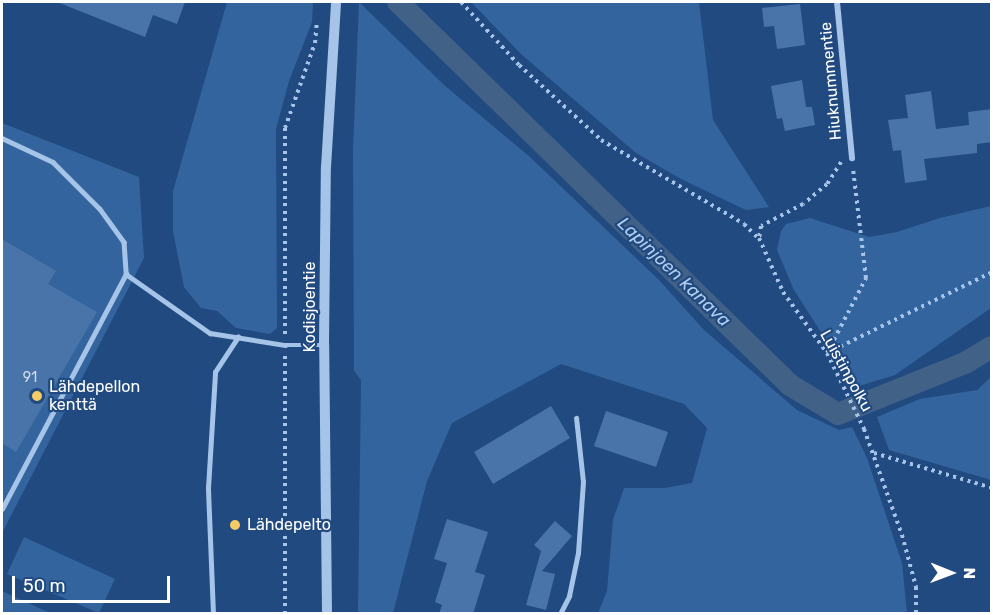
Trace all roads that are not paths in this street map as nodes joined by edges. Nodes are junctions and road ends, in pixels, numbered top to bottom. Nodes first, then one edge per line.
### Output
1 (336, 2) edge
2 (837, 2) edge
3 (2, 138) edge
4 (852, 158) road end
5 (126, 274) junction
6 (238, 337) junction
7 (324, 345) junction
8 (576, 418) dead end
9 (2, 509) edge
10 (213, 614) edge
11 (327, 614) edge
12 (560, 614) edge

1 - 7 street, Kodisjoentie
2 - 4 street, Hiuknummentie
3 - 5 lane
5 - 6 lane
5 - 9 lane
6 - 7 lane
6 - 10 lane
7 - 11 street, Kodisjoentie
8 - 12 lane

